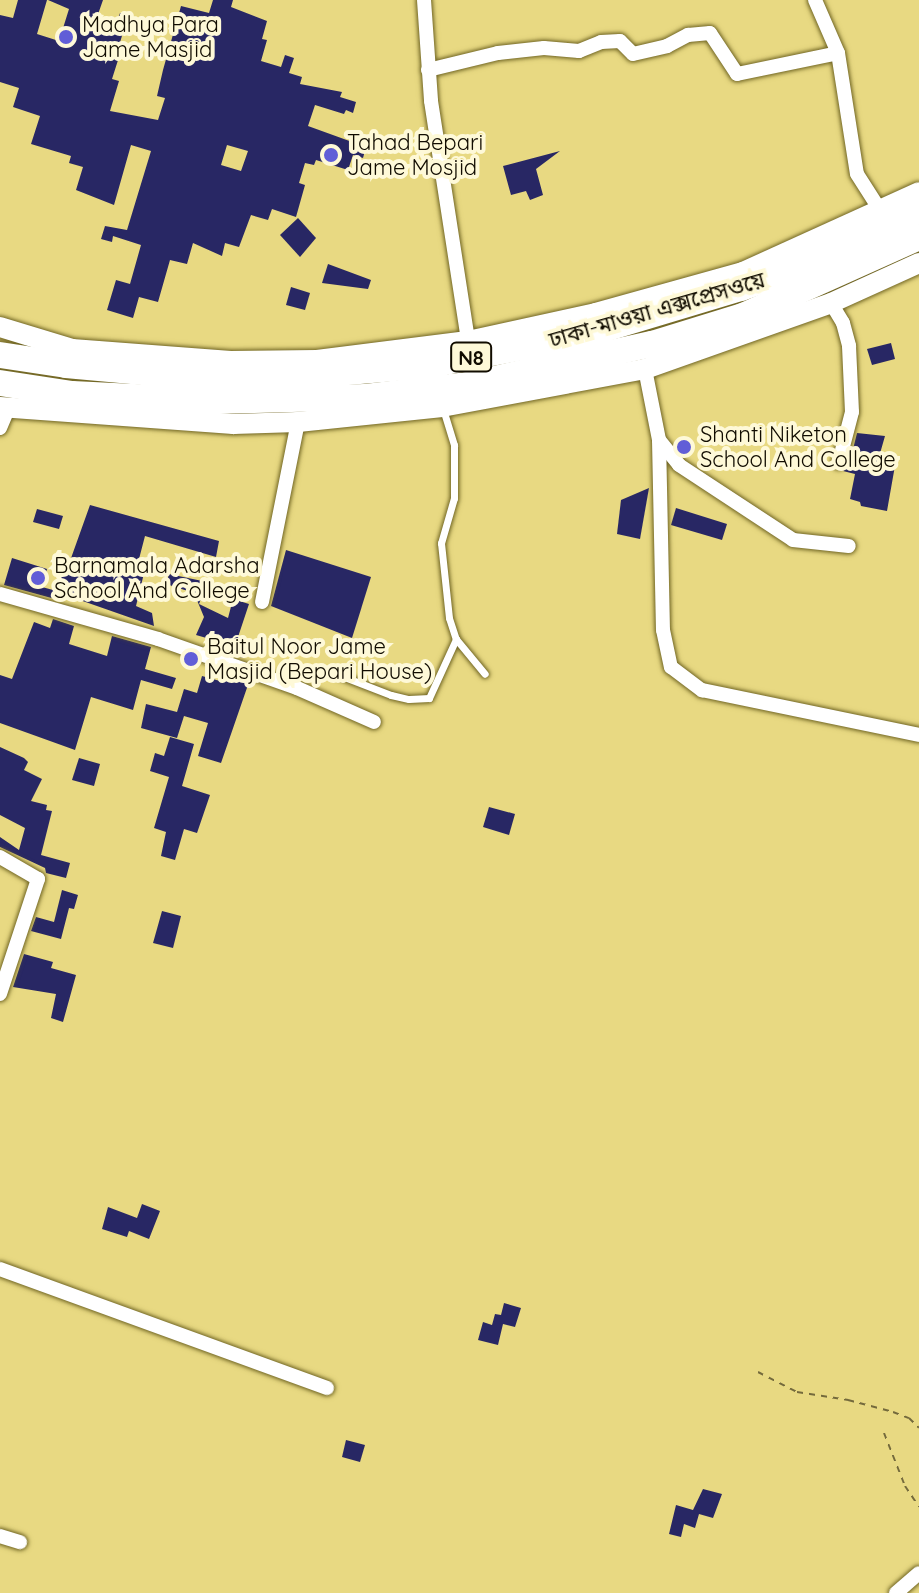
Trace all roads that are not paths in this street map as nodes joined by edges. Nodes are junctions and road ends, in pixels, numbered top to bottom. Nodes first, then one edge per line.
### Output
1 (424, 0) edge
2 (815, 0) edge
3 (838, 53) junction
4 (428, 70) junction
5 (919, 192) edge
6 (880, 210) junction
7 (919, 210) edge
8 (919, 237) edge
9 (919, 263) edge
10 (831, 303) junction
11 (0, 327) edge
12 (468, 341) junction
13 (0, 355) edge
14 (645, 369) junction
15 (3, 399) edge
16 (442, 407) junction
17 (298, 422) junction
18 (0, 428) edge
19 (659, 440) junction
20 (839, 462) dead end
21 (849, 546) dead end
22 (0, 594) edge
23 (262, 602) dead end
24 (456, 639) junction
25 (334, 673) dead end
26 (485, 674) dead end
27 (374, 722) dead end
28 (919, 735) edge
29 (0, 857) edge
30 (1, 985) edge
31 (0, 1269) edge
32 (327, 1388) dead end
33 (0, 1536) edge
34 (20, 1542) dead end
35 (919, 1573) edge
36 (896, 1593) edge

1 - 4 street
2 - 3 street
3 - 4 street
3 - 6 street
4 - 12 street
5 - 6 main road
6 - 12 main road
7 - 13 highway, ঢাকা-মাওয়া এক্সপ্রেসওয়ে / N8
8 - 15 highway, ঢাকা-মাওয়া এক্সপ্রেসওয়ে / N8
9 - 10 main road
10 - 14 main road
10 - 20 street
11 - 12 main road
14 - 16 main road
14 - 19 street
15 - 17 main road
15 - 18 street
16 - 17 main road
16 - 24 lane
17 - 23 street
19 - 21 street
19 - 28 street
22 - 27 street
24 - 25 lane
24 - 26 lane
29 - 30 street
31 - 32 street
33 - 34 street
35 - 36 street

